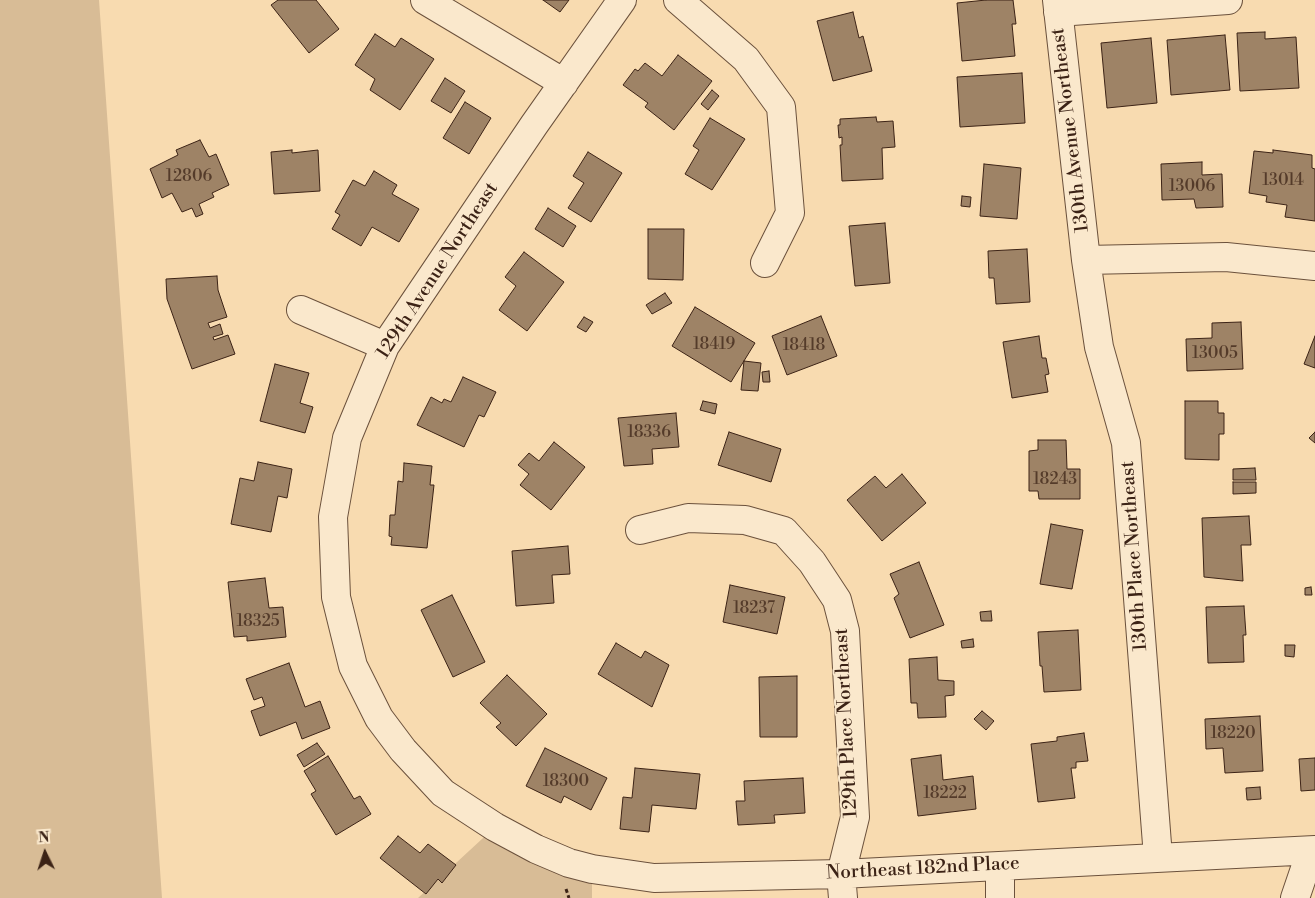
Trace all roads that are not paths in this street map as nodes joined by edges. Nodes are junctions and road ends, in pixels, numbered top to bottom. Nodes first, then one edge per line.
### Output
1 (425, 0) edge
2 (622, 0) edge
3 (678, 0) edge
4 (1228, 0) edge
5 (1058, 6) edge
6 (564, 83) junction
7 (1086, 260) junction
8 (765, 263) dead end
9 (1315, 266) edge
10 (301, 310) dead end
11 (385, 346) junction
12 (640, 530) dead end
13 (536, 849) joint
14 (1313, 850) edge
15 (1158, 857) junction
16 (1000, 866) junction
17 (842, 886) edge
18 (1000, 898) edge
19 (1295, 898) edge

1 - 6 street
2 - 6 street, 129th Avenue Northeast
3 - 8 street
4 - 5 street
5 - 7 street, 130th Avenue Northeast
6 - 11 street, 129th Avenue Northeast
7 - 9 street
7 - 15 street, 130th Place Northeast
10 - 11 street
11 - 13 street, 129th Avenue Northeast
12 - 17 street, 129th Place Northeast
13 - 17 street, Northeast 182nd Place
14 - 15 street, Northeast 182nd Place
14 - 19 street
15 - 16 street, Northeast 182nd Place
16 - 17 street, Northeast 182nd Place
16 - 18 street

